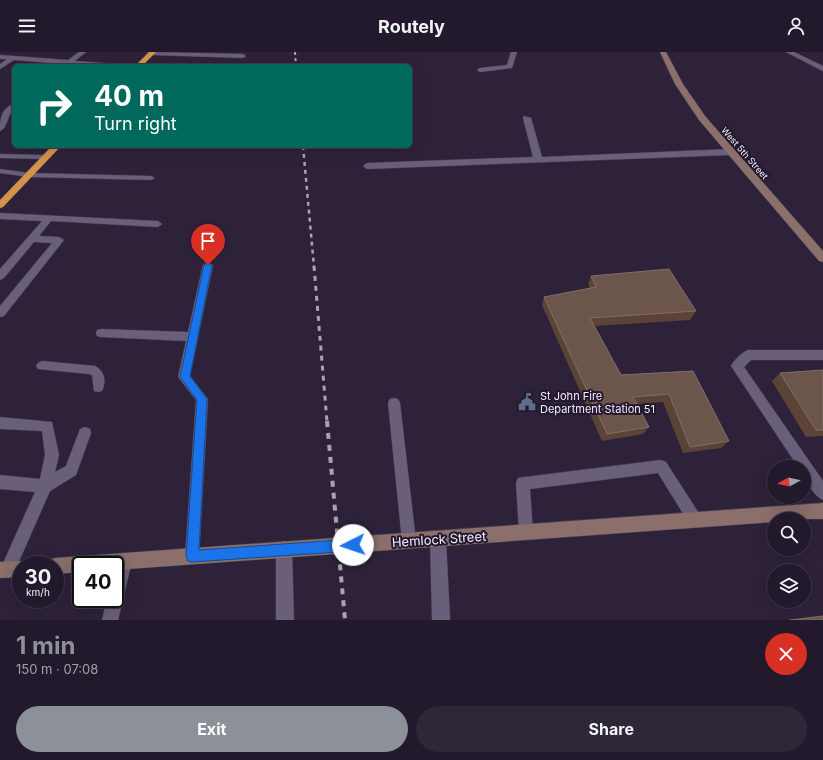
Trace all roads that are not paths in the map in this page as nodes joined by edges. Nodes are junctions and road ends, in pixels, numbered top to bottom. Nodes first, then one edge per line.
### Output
1 (22, 52) edge
2 (74, 52) edge
3 (82, 52) edge
4 (152, 52) edge
5 (514, 52) edge
6 (663, 52) edge
7 (790, 52) edge
8 (243, 56) dead end
9 (0, 57) edge
10 (13, 58) junction
11 (66, 64) edge
12 (140, 64) edge
13 (0, 67) edge
14 (823, 69) edge
15 (480, 70) dead end
16 (12, 107) edge
17 (527, 118) dead end
18 (0, 129) edge
19 (55, 148) edge
20 (731, 152) junction
21 (0, 156) edge
22 (45, 158) junction
23 (538, 159) junction
24 (367, 166) dead end
25 (0, 171) edge
26 (29, 175) junction
27 (151, 178) dead end
28 (0, 205) edge
29 (0, 216) edge
30 (49, 218) junction
31 (158, 224) dead end
32 (32, 239) junction
33 (823, 258) edge
34 (208, 265) dead end
35 (0, 276) edge
36 (0, 313) edge
37 (101, 333) dead end
38 (193, 337) junction
39 (823, 355) edge
40 (42, 366) dead end
41 (98, 387) dead end
42 (394, 403) dead end
43 (0, 423) edge
44 (85, 433) dead end
45 (0, 482) edge
46 (44, 486) junction
47 (823, 493) edge
48 (823, 511) edge
49 (696, 520) junction
50 (526, 532) junction
51 (438, 539) junction
52 (409, 541) junction
53 (284, 550) junction
54 (192, 556) junction
55 (124, 561) edge
56 (10, 570) edge
57 (113, 608) edge
58 (110, 620) edge
59 (285, 620) edge
60 (441, 620) edge

1 - 10 lane
2 - 3 lane
3 - 11 lane
4 - 8 lane
4 - 12 highway
5 - 15 street
6 - 20 street, West 5th Street
7 - 14 street
9 - 10 lane
10 - 11 lane
10 - 13 lane
16 - 18 lane
17 - 23 street
19 - 22 highway
20 - 23 street
20 - 33 street, West 5th Street
21 - 22 lane
22 - 26 highway
23 - 24 street
25 - 26 lane
26 - 27 lane
26 - 28 highway
29 - 30 lane
30 - 31 lane
30 - 32 lane
32 - 35 lane
32 - 36 lane
34 - 38 lane
37 - 38 lane
38 - 54 lane
39 - 47 lane
40 - 41 lane
42 - 52 lane
43 - 46 lane
44 - 46 lane
45 - 46 lane
46 - 56 lane
48 - 49 street, Hemlock Street
49 - 50 street, Hemlock Street
49 - 50 lane
50 - 51 street, Hemlock Street
51 - 52 street, Hemlock Street
51 - 60 street
52 - 53 street, Hemlock Street
53 - 54 street, Hemlock Street
53 - 59 street
54 - 55 street, Hemlock Street
57 - 58 lane

